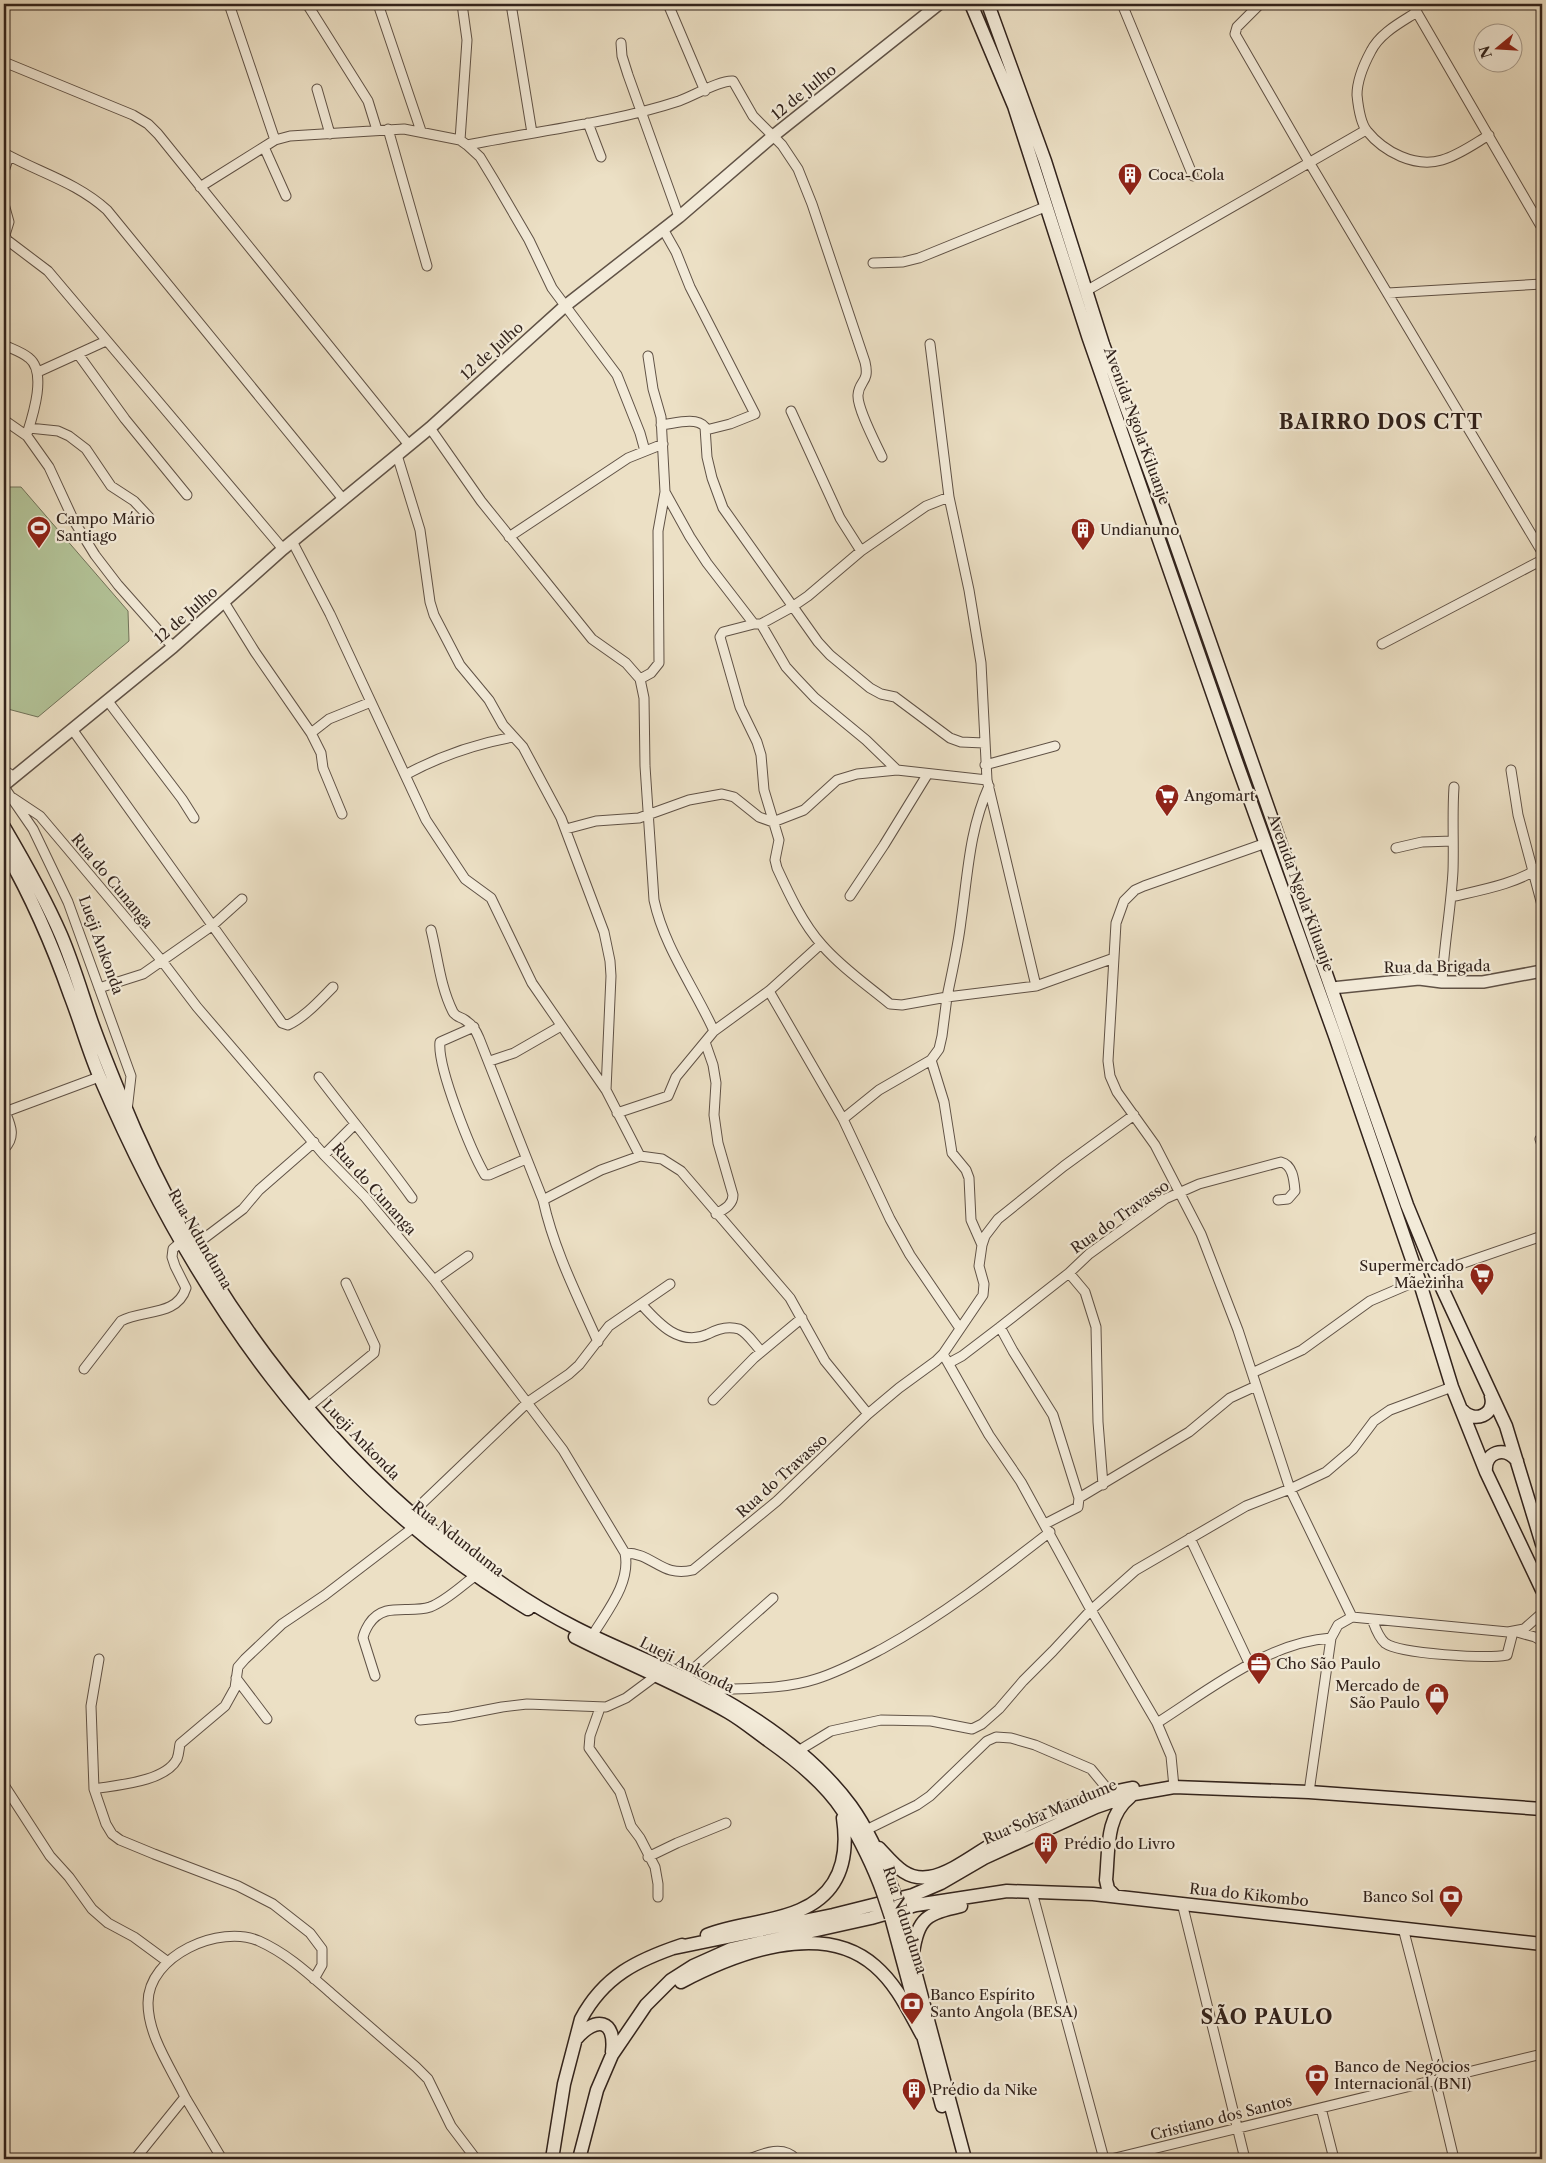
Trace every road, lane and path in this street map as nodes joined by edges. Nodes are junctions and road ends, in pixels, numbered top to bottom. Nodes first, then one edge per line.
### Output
1 (229, 4) edge
2 (308, 4) edge
3 (378, 4) edge
4 (462, 4) edge
5 (511, 4) edge
6 (668, 4) edge
7 (939, 4) edge
8 (971, 4) edge
9 (988, 4) edge
10 (1122, 4) edge
11 (1260, 4) edge
12 (1414, 8) edge
13 (621, 43) dead end
14 (4, 62) edge
15 (317, 89) dead end
16 (705, 91) junction
17 (641, 112) junction
18 (588, 123) junction
19 (388, 129) junction
20 (377, 130) junction
21 (1366, 130) junction
22 (421, 131) junction
23 (532, 133) junction
24 (330, 134) junction
25 (1489, 135) junction
26 (773, 136) junction
27 (275, 140) junction
28 (464, 142) junction
29 (264, 147) junction
30 (6, 155) edge
31 (601, 157) dead end
32 (1309, 162) junction
33 (4, 171) edge
34 (1193, 176) dead end
35 (200, 187) junction
36 (286, 196) dead end
37 (4, 204) edge
38 (1045, 207) junction
39 (679, 217) junction
40 (1542, 228) edge
41 (663, 230) junction
42 (873, 263) dead end
43 (427, 266) dead end
44 (1542, 284) edge
45 (1086, 291) junction
46 (1388, 293) junction
47 (565, 306) junction
48 (106, 340) junction
49 (4, 344) edge
50 (930, 344) dead end
51 (78, 354) junction
52 (648, 356) dead end
53 (38, 372) junction
54 (791, 410) dead end
55 (4, 420) edge
56 (661, 425) junction
57 (430, 428) junction
58 (706, 430) junction
59 (28, 432) junction
60 (663, 444) junction
61 (409, 445) junction
62 (645, 451) junction
63 (397, 455) junction
64 (882, 458) dead end
65 (665, 492) junction
66 (187, 495) dead end
67 (949, 497) junction
68 (343, 499) junction
69 (150, 517) dead end
70 (510, 537) junction
71 (292, 541) junction
72 (283, 548) junction
73 (861, 551) junction
74 (1542, 552) edge
75 (1542, 560) edge
76 (224, 602) junction
77 (792, 607) junction
78 (757, 624) junction
79 (1382, 644) dead end
80 (173, 647) junction
81 (640, 679) junction
82 (107, 700) junction
83 (371, 702) junction
84 (72, 729) junction
85 (311, 733) junction
86 (513, 736) junction
87 (984, 743) junction
88 (1055, 746) dead end
89 (985, 765) junction
90 (4, 770) edge
91 (897, 770) junction
92 (1511, 770) dead end
93 (405, 775) junction
94 (926, 775) junction
95 (14, 777) junction
96 (988, 783) junction
97 (4, 786) edge
98 (1454, 787) dead end
99 (13, 798) junction
100 (342, 814) dead end
101 (650, 814) junction
102 (194, 818) dead end
103 (773, 822) junction
104 (4, 827) edge
105 (566, 829) junction
106 (1453, 841) junction
107 (1266, 843) junction
108 (1396, 848) dead end
109 (4, 849) edge
110 (1542, 866) edge
111 (1534, 872) junction
112 (850, 896) dead end
113 (1451, 897) junction
114 (242, 899) dead end
115 (1542, 905) edge
116 (213, 925) junction
117 (431, 930) dead end
118 (821, 944) junction
119 (1114, 958) junction
120 (162, 961) junction
121 (1542, 971) edge
122 (1442, 982) junction
123 (1036, 986) junction
124 (333, 987) dead end
125 (99, 988) junction
126 (1332, 988) junction
127 (769, 991) junction
128 (947, 997) junction
129 (561, 1026) junction
130 (474, 1027) junction
131 (714, 1031) junction
132 (705, 1042) junction
133 (931, 1060) junction
134 (490, 1061) junction
135 (99, 1077) junction
136 (319, 1077) dead end
137 (606, 1090) junction
138 (4, 1111) edge
139 (127, 1111) junction
140 (617, 1113) junction
141 (1134, 1115) junction
142 (842, 1119) junction
143 (355, 1124) junction
144 (314, 1142) junction
145 (4, 1149) edge
146 (324, 1155) junction
147 (640, 1156) junction
148 (526, 1159) junction
149 (1180, 1191) junction
150 (412, 1198) dead end
151 (543, 1200) junction
152 (1278, 1200) dead end
153 (716, 1214) junction
154 (1542, 1236) edge
155 (181, 1242) junction
156 (982, 1245) junction
157 (194, 1246) junction
158 (468, 1256) dead end
159 (1069, 1273) junction
160 (1435, 1273) junction
161 (434, 1280) junction
162 (1419, 1280) junction
163 (346, 1283) dead end
164 (670, 1284) dead end
165 (642, 1305) junction
166 (802, 1318) junction
167 (960, 1327) junction
168 (1000, 1327) junction
169 (598, 1342) junction
170 (761, 1351) junction
171 (943, 1354) junction
172 (949, 1363) junction
173 (84, 1369) dead end
174 (1252, 1373) junction
175 (1256, 1386) junction
176 (1452, 1387) junction
177 (1491, 1396) junction
178 (713, 1400) dead end
179 (528, 1402) junction
180 (307, 1408) junction
181 (1462, 1410) junction
182 (868, 1414) junction
183 (1517, 1461) junction
184 (1486, 1472) junction
185 (1103, 1484) junction
186 (1290, 1489) junction
187 (1079, 1498) junction
188 (412, 1513) junction
189 (1045, 1524) junction
190 (414, 1527) junction
191 (1050, 1532) junction
192 (1190, 1538) junction
193 (1542, 1544) edge
194 (625, 1553) junction
195 (475, 1576) junction
196 (1542, 1590) edge
197 (774, 1598) dead end
198 (1090, 1610) junction
199 (1542, 1613) edge
200 (1352, 1617) junction
201 (1372, 1619) junction
202 (1515, 1632) junction
203 (592, 1636) junction
204 (1331, 1638) junction
205 (1542, 1641) edge
206 (99, 1660) dead end
207 (1250, 1665) junction
208 (657, 1675) junction
209 (375, 1676) dead end
210 (236, 1678) junction
211 (683, 1678) junction
212 (707, 1690) junction
213 (600, 1708) junction
214 (266, 1719) dead end
215 (420, 1720) dead end
216 (1157, 1723) junction
217 (978, 1727) junction
218 (987, 1741) junction
219 (798, 1751) junction
220 (4, 1785) edge
221 (1174, 1787) junction
222 (94, 1789) junction
223 (1157, 1790) junction
224 (1110, 1792) junction
225 (1309, 1792) junction
226 (1134, 1794) junction
227 (1090, 1805) junction
228 (846, 1808) junction
229 (1542, 1809) edge
230 (726, 1823) dead end
231 (868, 1835) junction
232 (648, 1857) junction
233 (888, 1891) junction
234 (1032, 1892) junction
235 (1088, 1894) junction
236 (1115, 1896) junction
237 (658, 1897) dead end
238 (1182, 1903) junction
239 (896, 1916) junction
240 (1403, 1928) junction
241 (1542, 1944) edge
242 (674, 1948) junction
243 (912, 1958) junction
244 (168, 1962) junction
245 (314, 1979) junction
246 (922, 2034) junction
247 (575, 2040) junction
248 (621, 2042) junction
249 (1542, 2054) edge
250 (612, 2055) junction
251 (1442, 2078) junction
252 (185, 2097) junction
253 (1321, 2108) junction
254 (1236, 2128) junction
255 (135, 2159) edge
256 (222, 2159) edge
257 (476, 2159) edge
258 (552, 2159) edge
259 (579, 2159) edge
260 (749, 2159) edge
261 (796, 2159) edge
262 (956, 2159) edge
263 (964, 2159) edge
264 (1104, 2159) edge
265 (1111, 2159) edge
266 (1245, 2159) edge
267 (1334, 2159) edge
268 (1454, 2159) edge

1 - 27 street
2 - 20 street
3 - 22 street
4 - 28 street
5 - 23 street
6 - 16 street
7 - 26 street, 12 de Julho
8 - 38 main road, Avenida Ngola Kiluanje
9 - 45 main road, Avenida Ngola Kiluanje
10 - 34 street
11 - 32 street
12 - 21 street
12 - 25 street
13 - 17 street
14 - 35 street
15 - 24 street
16 - 17 street
16 - 26 street
17 - 18 street
17 - 39 street
18 - 23 street
18 - 31 street
19 - 20 street
19 - 22 street
19 - 43 street
20 - 24 street
21 - 25 street
21 - 32 street
22 - 28 street
23 - 28 street
24 - 27 street
25 - 40 street
26 - 39 street, 12 de Julho
26 - 64 street
27 - 29 street
28 - 47 street
29 - 35 street
29 - 36 street
30 - 33 street
30 - 68 street
32 - 45 street
32 - 46 street
35 - 61 street
37 - 48 street
38 - 42 street
38 - 107 main road, Avenida Ngola Kiluanje
39 - 41 street, 12 de Julho
41 - 47 street, 12 de Julho
41 - 58 street
44 - 46 street
45 - 126 main road, Avenida Ngola Kiluanje
46 - 74 street
47 - 57 street, 12 de Julho
47 - 62 street
48 - 51 street
48 - 72 street
49 - 53 street
50 - 67 street
51 - 53 street
51 - 66 street
52 - 56 street
53 - 59 street
54 - 73 street
55 - 59 street
56 - 58 street
56 - 60 street
57 - 61 street, 12 de Julho
57 - 70 street
58 - 77 street
59 - 69 street
59 - 80 street
60 - 62 street
60 - 65 street
61 - 63 street, 12 de Julho
62 - 70 street
63 - 68 street, 12 de Julho
63 - 86 street
65 - 78 street
65 - 81 street
67 - 73 street
67 - 87 street
68 - 71 street, 12 de Julho
70 - 81 street
71 - 72 street, 12 de Julho
71 - 83 street
72 - 76 street, 12 de Julho
73 - 77 street
75 - 79 street
76 - 80 street, 12 de Julho
76 - 85 street
77 - 78 street
77 - 87 street
78 - 91 street
78 - 103 street
80 - 82 street, 12 de Julho
81 - 101 street
82 - 84 street, 12 de Julho
82 - 102 street
83 - 85 street
83 - 93 street
84 - 95 street, 12 de Julho
84 - 116 street
85 - 100 street
86 - 93 street
86 - 105 street
87 - 89 street
88 - 89 street
89 - 96 street
90 - 95 street
91 - 94 street
91 - 103 street
92 - 111 street
93 - 129 street
94 - 96 street
94 - 112 street
95 - 97 street, 12 de Julho
96 - 123 street
96 - 128 street
97 - 99 street
98 - 106 street
99 - 120 street, Rua do Cunanga
99 - 125 street, Lueji Ankonda
101 - 103 street
101 - 105 street
101 - 131 street
103 - 118 street
104 - 139 main road, Lueji Ankonda
105 - 137 street
106 - 108 street
106 - 113 street
107 - 119 street
107 - 162 main road, Avenida Ngola Kiluanje
109 - 135 main road, Rua Ndunduma
110 - 111 street
111 - 113 street
111 - 115 street
113 - 122 street
114 - 116 street
116 - 120 street
116 - 124 street
117 - 130 street
118 - 127 street
118 - 128 street
119 - 123 street
119 - 141 street
120 - 125 street
120 - 144 street, Rua do Cunanga
121 - 122 street, Rua da Brigada
122 - 126 street, Rua da Brigada
123 - 128 street
125 - 139 street, Lueji Ankonda
126 - 160 main road, Avenida Ngola Kiluanje
127 - 131 street
127 - 142 street
128 - 133 street
129 - 134 street
129 - 137 street
130 - 134 street
130 - 148 street
131 - 132 street
132 - 140 street
132 - 153 street
133 - 142 street
133 - 156 street
134 - 148 street
135 - 138 street
135 - 155 main road, Rua Ndunduma
136 - 143 street
137 - 140 street
138 - 145 street
139 - 157 main road, Lueji Ankonda
140 - 147 street
141 - 149 street
141 - 156 street
142 - 167 street
143 - 146 street
143 - 150 street
144 - 146 street, Rua do Cunanga
144 - 157 street
146 - 161 street, Rua do Cunanga
147 - 151 street
147 - 153 street
148 - 151 street
149 - 152 street, Rua do Travasso
149 - 159 street, Rua do Travasso
149 - 174 street
151 - 169 street
153 - 166 street
154 - 160 street
155 - 173 street
155 - 190 main road, Rua Ndunduma
156 - 167 street, Rua do Travasso
157 - 180 main road, Lueji Ankonda
158 - 161 street
159 - 168 street, Rua do Travasso
159 - 185 street
160 - 177 main road, Avenida Ngola Kiluanje
161 - 179 street, Rua do Cunanga
162 - 174 street
162 - 176 main road, Avenida Ngola Kiluanje
163 - 180 street
164 - 165 street
165 - 169 street
165 - 170 street
166 - 170 street
166 - 182 street
167 - 171 street, Rua do Travasso
168 - 172 street, Rua do Travasso
168 - 187 street
169 - 179 street
170 - 178 street
171 - 172 street
171 - 182 street, Rua do Travasso
172 - 189 street
174 - 175 street
175 - 185 street
175 - 186 street
176 - 181 main road, Avenida Ngola Kiluanje
176 - 186 street
177 - 181 main road
177 - 183 main road, Avenida Ngola Kiluanje
179 - 188 street
179 - 194 street, Rua do Cunanga
180 - 188 main road, Lueji Ankonda
181 - 184 main road, Avenida Ngola Kiluanje
182 - 194 street, Rua do Travasso
183 - 184 main road
183 - 193 main road, Avenida Ngola Kiluanje
184 - 196 main road, Avenida Ngola Kiluanje
185 - 187 street
186 - 192 street
186 - 200 street
187 - 189 street
188 - 203 main road, Lueji Ankonda
189 - 191 street
190 - 195 main road, Rua Ndunduma
190 - 210 street
191 - 198 street
191 - 212 street
192 - 198 street
192 - 207 street
194 - 203 street
195 - 208 main road, Rua Ndunduma
195 - 209 street
197 - 211 street
198 - 216 street
198 - 217 street
199 - 202 street
200 - 201 street
200 - 204 street
201 - 202 street
201 - 202 street
202 - 205 street
203 - 211 main road, Lueji Ankonda
204 - 207 street
204 - 225 street
206 - 222 street
207 - 216 street
208 - 213 street
208 - 228 main road, Rua Ndunduma
210 - 214 street
210 - 222 street
211 - 212 main road, Lueji Ankonda
212 - 219 main road, Lueji Ankonda
213 - 215 street
213 - 232 street
216 - 221 street
217 - 218 street
217 - 219 street
218 - 224 street
218 - 231 street
219 - 228 main road, Lueji Ankonda
220 - 244 street
221 - 223 main road, Rua Soba Mandume
221 - 225 main road, Rua Soba Mandume
222 - 245 street
223 - 224 main road
223 - 226 main road, Rua Soba Mandume
224 - 227 main road
225 - 229 main road, Rua Soba Mandume
226 - 227 main road, Rua Soba Mandume
226 - 236 main road
227 - 231 main road
227 - 235 main road
227 - 242 main road, Rua Soba Mandume
228 - 231 main road, Rua Ndunduma
228 - 233 main road, Rua Ndunduma
228 - 242 main road
230 - 232 street
231 - 233 main road, Rua Ndunduma
232 - 237 street
233 - 239 main road, Rua Ndunduma, bridge
234 - 235 main road, Rua do Kikombo
234 - 243 main road
234 - 248 main road, Rua do Kikombo
234 - 264 street
235 - 236 main road, Rua do Kikombo
236 - 238 main road, Rua do Kikombo
238 - 240 main road, Rua do Kikombo
238 - 254 street
239 - 243 main road, Rua Ndunduma
239 - 246 main road, Rua Ndunduma
240 - 241 main road, Rua do Kikombo
240 - 251 street
242 - 247 main road
243 - 263 main road, Rua Ndunduma
244 - 245 street
244 - 252 street
245 - 257 street
246 - 248 main road
246 - 262 main road, Rua Ndunduma
247 - 250 main road
247 - 258 main road
248 - 250 main road
249 - 251 street, Cristiano dos Santos
250 - 259 main road
251 - 253 street, Cristiano dos Santos
251 - 268 street
252 - 255 street
252 - 256 street
253 - 254 street, Cristiano dos Santos
253 - 267 street
254 - 265 street, Cristiano dos Santos
254 - 266 street
260 - 261 street

